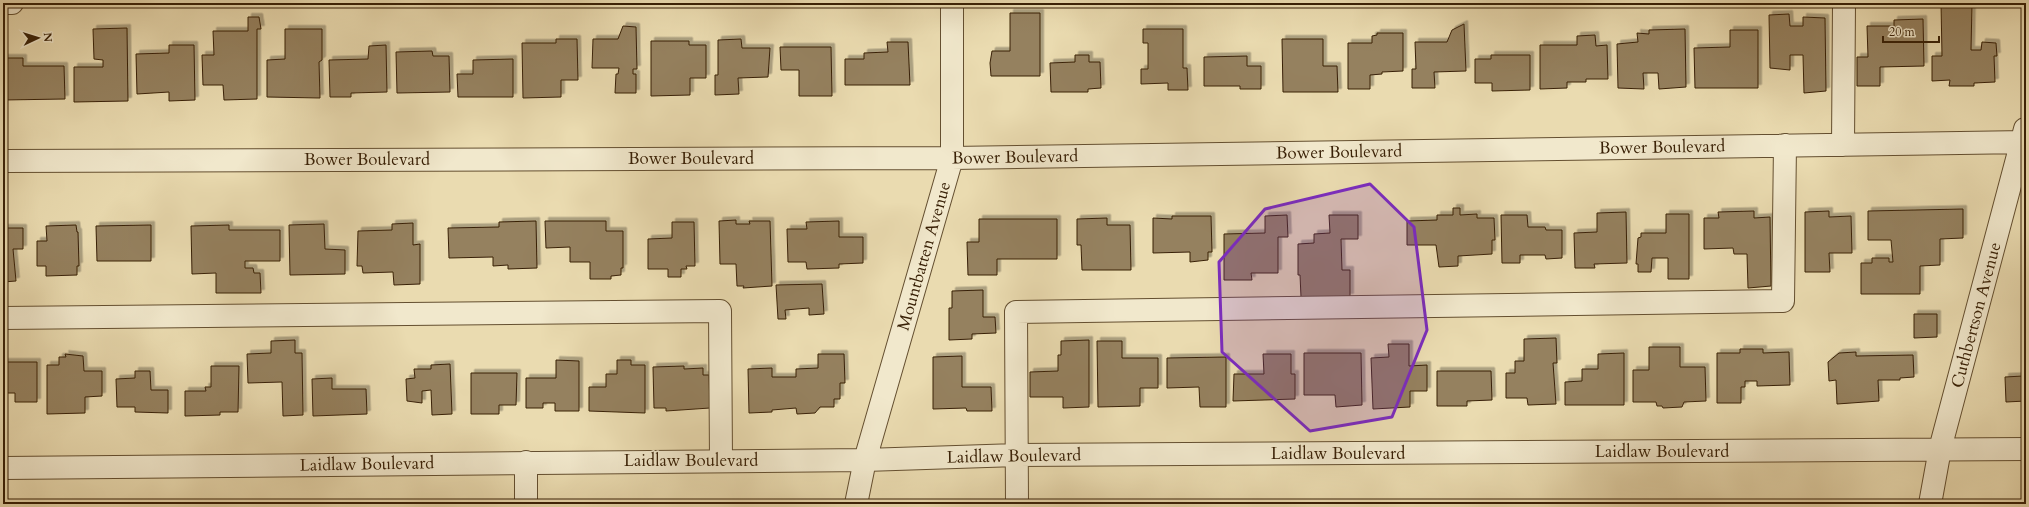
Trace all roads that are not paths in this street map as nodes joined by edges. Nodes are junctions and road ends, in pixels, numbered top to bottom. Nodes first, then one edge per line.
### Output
1 (3, 3) edge
2 (12, 3) edge
3 (952, 3) edge
4 (1844, 3) edge
5 (2025, 137) edge
6 (1843, 144) junction
7 (1785, 145) junction
8 (952, 158) junction
9 (3, 161) edge
10 (3, 318) edge
11 (1940, 449) junction
12 (2026, 449) edge
13 (1017, 455) junction
14 (721, 460) junction
15 (865, 460) junction
16 (526, 462) junction
17 (3, 468) edge
18 (526, 504) edge
19 (856, 504) edge
20 (1017, 504) edge
21 (1930, 504) edge

1 - 2 street
3 - 8 street, Mountbatten Avenue
4 - 6 street
5 - 6 street, Bower Boulevard
5 - 11 street, Cuthbertson Avenue
6 - 7 street, Bower Boulevard
7 - 8 street, Bower Boulevard
7 - 13 street
8 - 9 street, Bower Boulevard
8 - 15 street, Mountbatten Avenue
10 - 14 street
11 - 12 street, Laidlaw Boulevard
11 - 13 street, Laidlaw Boulevard
11 - 21 street, Cuthbertson Avenue
13 - 15 street, Laidlaw Boulevard
13 - 20 street
14 - 15 street, Laidlaw Boulevard
14 - 16 street, Laidlaw Boulevard
15 - 19 street, Mountbatten Avenue
16 - 17 street, Laidlaw Boulevard
16 - 18 street

